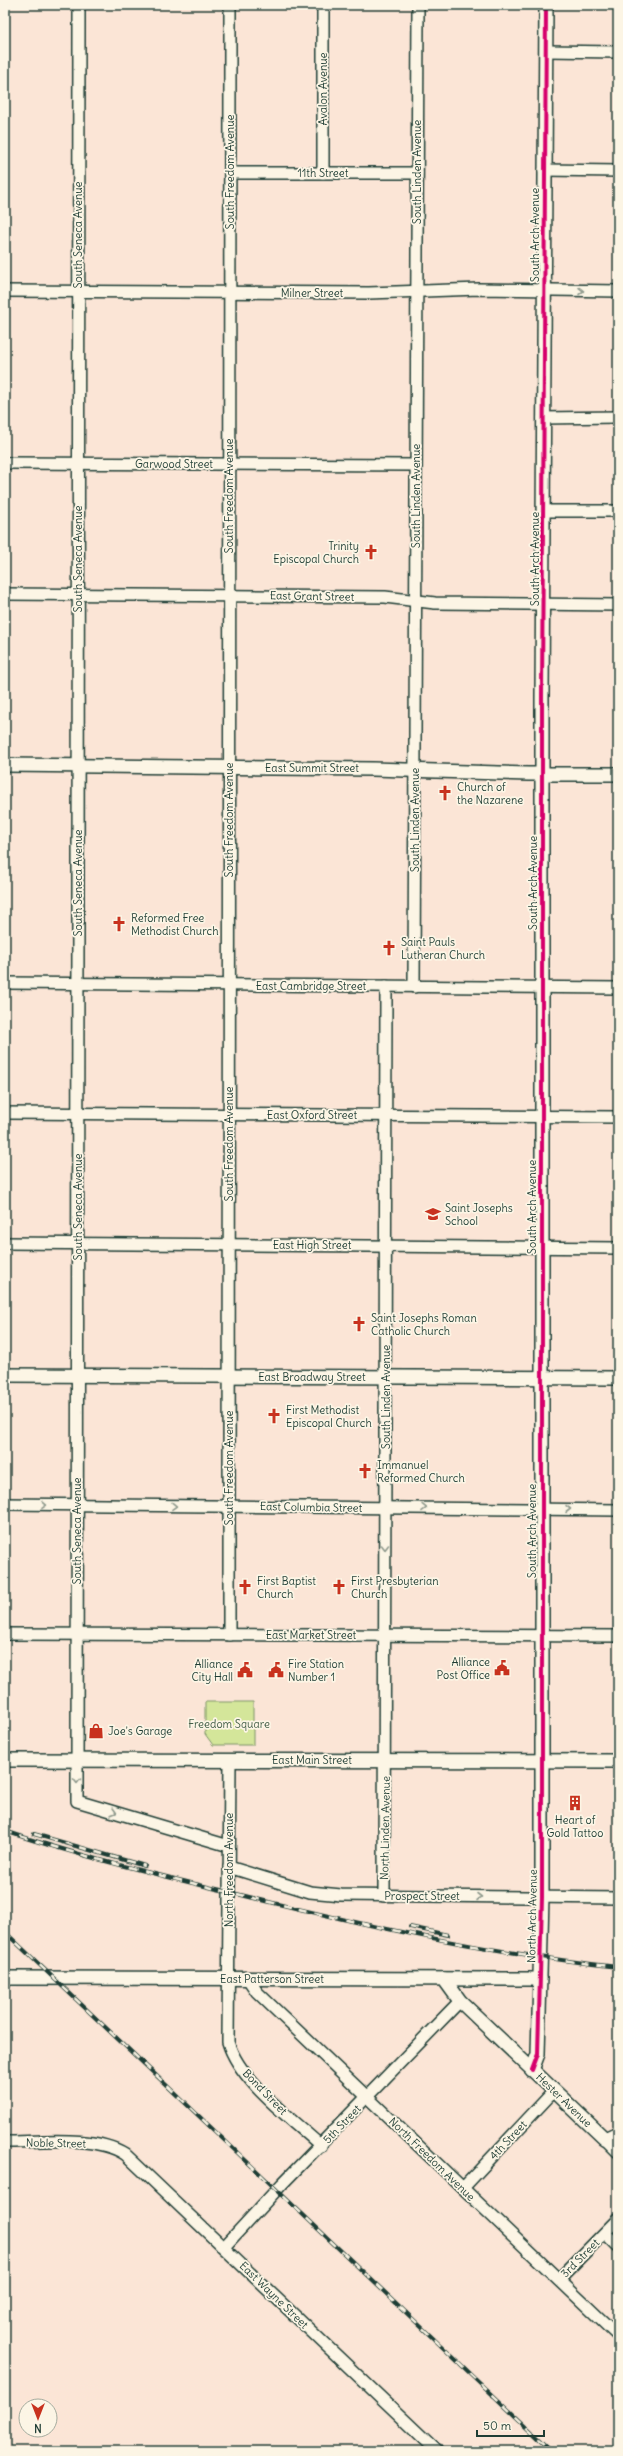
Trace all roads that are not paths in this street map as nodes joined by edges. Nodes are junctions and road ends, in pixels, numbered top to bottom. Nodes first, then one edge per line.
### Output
1 (79, 5) edge
2 (230, 5) edge
3 (323, 5) edge
4 (418, 5) edge
5 (546, 5) edge
6 (546, 51) junction
7 (618, 52) edge
8 (544, 170) junction
9 (618, 171) edge
10 (230, 173) junction
11 (323, 173) junction
12 (417, 173) junction
13 (544, 290) junction
14 (5, 291) edge
15 (78, 291) junction
16 (618, 291) edge
17 (230, 292) junction
18 (416, 292) junction
19 (618, 417) edge
20 (544, 418) junction
21 (5, 463) edge
22 (78, 463) junction
23 (230, 464) junction
24 (416, 465) junction
25 (544, 511) junction
26 (618, 511) edge
27 (5, 594) edge
28 (78, 594) junction
29 (229, 595) junction
30 (416, 600) junction
31 (543, 604) junction
32 (618, 605) edge
33 (5, 765) edge
34 (78, 765) junction
35 (229, 767) junction
36 (415, 770) junction
37 (543, 774) junction
38 (618, 774) edge
39 (5, 983) edge
40 (77, 984) junction
41 (229, 986) junction
42 (386, 986) junction
43 (414, 987) junction
44 (542, 987) junction
45 (618, 988) edge
46 (5, 1113) edge
47 (78, 1113) junction
48 (386, 1114) junction
49 (229, 1115) junction
50 (542, 1116) junction
51 (618, 1117) edge
52 (5, 1244) edge
53 (78, 1244) junction
54 (229, 1245) junction
55 (386, 1245) junction
56 (542, 1247) junction
57 (617, 1248) edge
58 (5, 1376) edge
59 (77, 1376) junction
60 (229, 1376) junction
61 (386, 1377) junction
62 (541, 1378) junction
63 (618, 1378) edge
64 (5, 1504) edge
65 (77, 1505) junction
66 (229, 1506) junction
67 (385, 1508) junction
68 (541, 1509) junction
69 (618, 1510) edge
70 (5, 1634) edge
71 (77, 1634) junction
72 (229, 1635) junction
73 (385, 1636) junction
74 (541, 1636) junction
75 (618, 1636) edge
76 (5, 1760) edge
77 (77, 1760) junction
78 (230, 1760) junction
79 (386, 1760) junction
80 (540, 1760) junction
81 (618, 1761) edge
82 (230, 1846) junction
83 (229, 1867) junction
84 (384, 1896) junction
85 (542, 1897) junction
86 (618, 1898) edge
87 (5, 1978) edge
88 (229, 1979) junction
89 (248, 1979) junction
90 (444, 1980) junction
91 (540, 1980) junction
92 (460, 2001) junction
93 (532, 2070) junction
94 (554, 2091) junction
95 (367, 2098) junction
96 (618, 2133) edge
97 (605, 2139) junction
98 (5, 2142) edge
99 (107, 2145) joint
100 (321, 2146) junction
101 (618, 2152) edge
102 (462, 2188) junction
103 (618, 2219) edge
104 (605, 2233) junction
105 (618, 2246) edge
106 (224, 2247) junction
107 (558, 2279) junction
108 (618, 2336) edge
109 (437, 2451) edge

1 - 15 street, South Seneca Avenue
2 - 10 street, South Freedom Avenue
3 - 11 street, Avalon Avenue
4 - 12 street, South Linden Avenue
5 - 6 street, South Arch Avenue
6 - 7 street
6 - 8 street, South Arch Avenue
8 - 9 street
8 - 13 street, South Arch Avenue
10 - 11 street, 11th Street
10 - 17 street, South Freedom Avenue
11 - 12 street, 11th Street
12 - 18 street, South Linden Avenue
13 -> 16 street, Milner Street
13 - 18 street, Milner Street
13 - 20 street, South Arch Avenue
14 - 15 street, Milner Street
15 - 17 street, Milner Street
15 - 22 street, South Seneca Avenue
17 - 18 street, Milner Street
17 - 23 street, South Freedom Avenue
18 - 24 street, South Linden Avenue
19 - 20 street
20 - 25 street, South Arch Avenue
21 - 22 street, Garwood Street
22 - 23 street, Garwood Street
22 - 28 street, South Seneca Avenue
23 - 24 street, Garwood Street
23 - 29 street, South Freedom Avenue
24 - 30 street, South Linden Avenue
25 - 26 street
25 - 31 street, South Arch Avenue
27 - 28 street, East Grant Street
28 - 29 street, East Grant Street
28 - 34 street, South Seneca Avenue
29 - 30 street, East Grant Street
29 - 35 street, South Freedom Avenue
30 - 31 street, East Grant Street
30 - 36 street, South Linden Avenue
31 - 32 street, East Grant Street
31 - 37 street, South Arch Avenue
33 - 34 street, East Summit Street
34 - 35 street, East Summit Street
34 - 40 street, South Seneca Avenue
35 - 36 street, East Summit Street
35 - 41 street, South Freedom Avenue
36 - 37 street, East Summit Street
36 - 43 street, South Linden Avenue
37 - 38 street, East Summit Street
37 - 44 street, South Arch Avenue
39 - 40 street, East Cambridge Street
40 - 41 street, East Cambridge Street
40 - 47 street, South Seneca Avenue
41 - 42 street, East Cambridge Street
41 - 49 street, South Freedom Avenue
42 - 43 street, East Cambridge Street
42 - 48 street, South Linden Avenue
43 - 44 street, East Cambridge Street
44 - 45 street, East Cambridge Street
44 - 50 street, South Arch Avenue
46 - 47 street, East Oxford Street
47 - 49 street, East Oxford Street
47 - 53 street, South Seneca Avenue
48 - 49 street, East Oxford Street
48 - 50 street, East Oxford Street
48 - 55 street, South Linden Avenue
49 - 54 street, South Freedom Avenue
50 - 51 street, East Oxford Street
50 - 56 street, South Arch Avenue
52 - 53 street, East High Street
53 - 54 street, East High Street
53 - 59 street, South Seneca Avenue
54 - 55 street, East High Street
54 - 60 street, South Freedom Avenue
55 - 56 street, East High Street
55 - 61 street, South Linden Avenue
56 - 57 street, East High Street
56 - 62 street, South Arch Avenue
58 - 59 street, East Broadway Street
59 - 60 street, East Broadway Street
59 - 65 street, South Seneca Avenue
60 - 61 street, East Broadway Street
60 - 66 street, South Freedom Avenue
61 - 62 street, East Broadway Street
61 - 67 street, South Linden Avenue
62 - 63 street, East Broadway Street
62 - 68 street, South Arch Avenue
64 -> 65 street, East Columbia Street
65 -> 66 street, East Columbia Street
65 - 71 street, South Seneca Avenue
66 - 67 street, East Columbia Street
66 - 72 street, South Freedom Avenue
67 -> 68 street, East Columbia Street
67 -> 73 street, South Linden Avenue
68 -> 69 street, East Columbia Street
68 - 74 street, South Arch Avenue
70 - 71 street, East Market Street
71 - 72 street, East Market Street
71 - 77 street, South Seneca Avenue
72 - 73 street, East Market Street
73 - 74 street, East Market Street
73 - 79 street, South Linden Avenue
74 - 75 street, East Market Street
74 - 80 street, South Arch Avenue
76 - 77 street, East Main Street
77 - 78 street, East Main Street
77 -> 82 street, South Seneca Avenue
78 - 79 street, East Main Street
78 - 82 street, North Freedom Avenue
79 - 80 street, East Main Street
79 - 84 street, North Linden Avenue
80 - 81 street, East Main Street
80 - 85 street, North Arch Avenue
82 - 83 street, North Freedom Avenue
83 - 84 street, Prospect Street
83 - 88 street, North Freedom Avenue
84 -> 85 street, Prospect Street
85 - 86 street, Prospect Street
85 - 91 street, North Arch Avenue
87 - 88 street, East Patterson Street
88 - 89 street, East Patterson Street
88 - 100 street, Bond Street
89 - 90 street, East Patterson Street
89 - 95 street, North Freedom Avenue
90 - 91 street, East Patterson Street
90 - 92 street, Hester Avenue
91 - 93 street, North Arch Avenue
92 - 93 street, Hester Avenue
92 - 95 street, 5th Street
93 - 94 street, Hester Avenue
94 - 97 street, Hester Avenue
94 - 102 street, 4th Street
95 - 100 street, 5th Street
95 - 102 street, North Freedom Avenue
96 - 97 street
97 - 101 street, Hester Avenue
98 - 99 street, Noble Street
99 - 106 street, East Wayne Street
100 - 106 street, 5th Street
102 - 107 street, North Freedom Avenue
103 - 104 street, 3rd Street
104 - 105 street
104 - 107 street, 3rd Street
106 - 109 street, East Wayne Street
107 - 108 street, North Freedom Avenue

